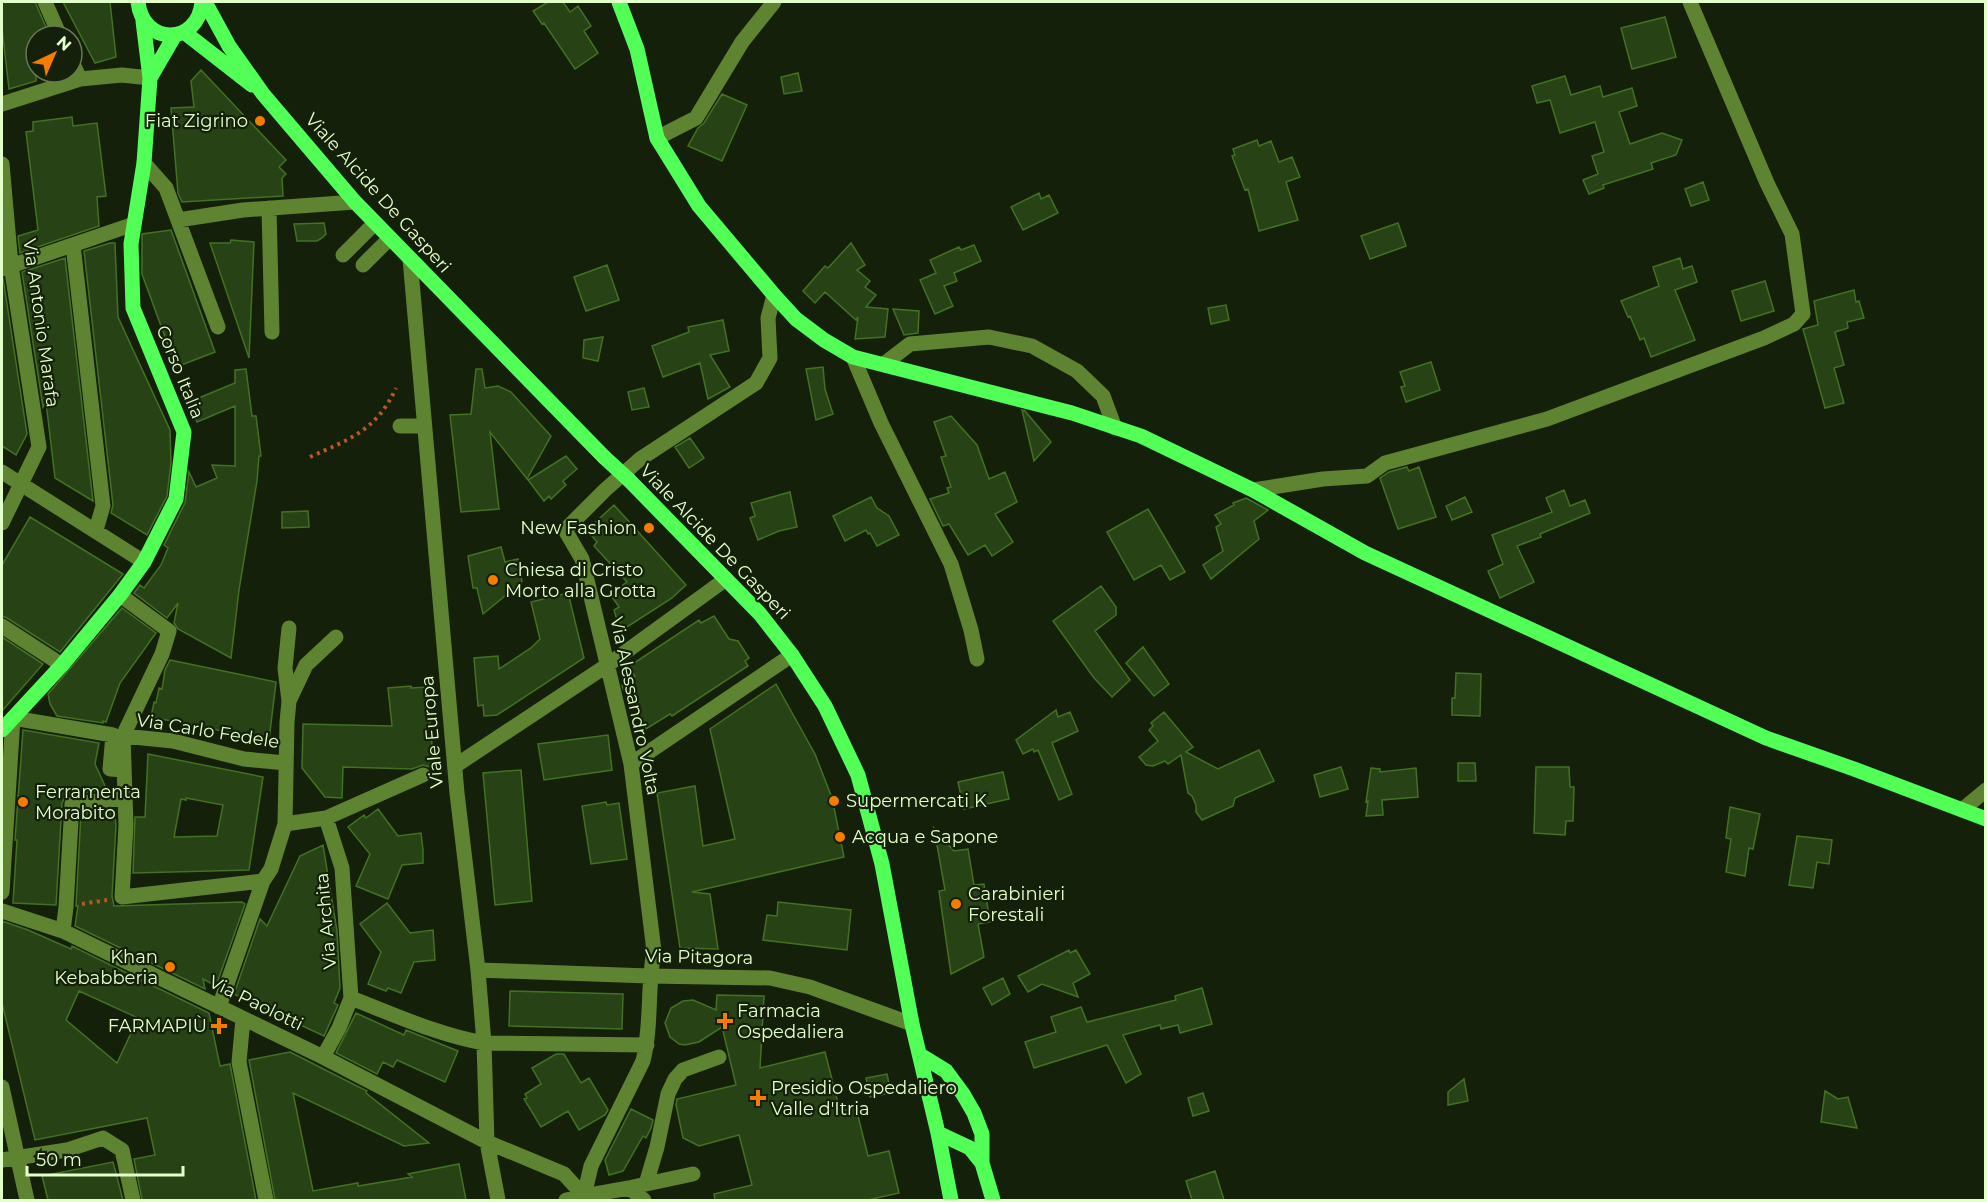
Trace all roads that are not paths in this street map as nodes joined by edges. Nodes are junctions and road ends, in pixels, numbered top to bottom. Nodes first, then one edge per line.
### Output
1 (45, 2) edge
2 (138, 2) edge
3 (204, 2) edge
4 (619, 2) edge
5 (774, 2) edge
6 (1689, 2) edge
7 (144, 21) junction
8 (55, 24) edge
9 (179, 33) junction
10 (150, 78) junction
11 (84, 80) edge
12 (67, 84) edge
13 (264, 94) junction
14 (2, 104) edge
15 (657, 138) junction
16 (144, 163) junction
17 (2, 164) edge
18 (2, 176) edge
19 (355, 202) junction
20 (269, 208) junction
21 (178, 220) junction
22 (375, 223) junction
23 (134, 224) junction
24 (390, 238) junction
25 (73, 245) junction
26 (343, 255) dead end
27 (410, 259) junction
28 (363, 265) dead end
29 (6, 267) edge
30 (774, 295) junction
31 (218, 327) dead end
32 (272, 332) dead end
33 (854, 357) junction
34 (884, 364) junction
35 (400, 426) dead end
36 (424, 426) junction
37 (1115, 428) junction
38 (2, 472) edge
39 (22, 485) junction
40 (1253, 490) junction
41 (2, 524) edge
42 (96, 530) junction
43 (144, 562) junction
44 (726, 579) junction
45 (120, 595) junction
46 (2, 626) edge
47 (289, 628) dead end
48 (336, 637) dead end
49 (792, 655) junction
50 (977, 660) dead end
51 (609, 664) junction
52 (62, 665) junction
53 (289, 701) junction
54 (13, 718) junction
55 (2, 730) edge
56 (123, 736) junction
57 (286, 763) junction
58 (631, 764) junction
59 (454, 765) junction
60 (124, 770) junction
61 (423, 776) dead end
62 (1986, 790) edge
63 (125, 798) junction
64 (1962, 810) junction
65 (326, 818) junction
66 (1986, 819) edge
67 (285, 824) junction
68 (263, 881) junction
69 (2, 892) edge
70 (2, 911) edge
71 (63, 931) junction
72 (478, 970) junction
73 (649, 976) junction
74 (351, 998) junction
75 (219, 1007) junction
76 (243, 1019) junction
77 (912, 1024) junction
78 (484, 1043) junction
79 (647, 1045) junction
80 (920, 1055) junction
81 (323, 1057) junction
82 (719, 1057) dead end
83 (2, 1087) edge
84 (938, 1133) junction
85 (487, 1142) junction
86 (9, 1158) edge
87 (982, 1163) junction
88 (693, 1174) dead end
89 (646, 1184) junction
90 (629, 1188) junction
91 (584, 1196) junction
92 (27, 1200) edge
93 (133, 1200) edge
94 (266, 1200) edge
95 (498, 1200) edge
96 (566, 1200) edge
97 (644, 1200) edge
98 (951, 1200) edge
99 (993, 1200) edge

1 - 8 street
2 - 7 main road, Corso Italia
3 - 9 main road, Corso Italia
3 - 13 main road, Viale Alcide De Gasperi
4 - 15 main road
5 - 15 street
6 - 40 street
7 - 9 main road, Viale Alcide De Gasperi
7 - 10 main road, Corso Italia
9 - 10 main road, Corso Italia
9 - 13 main road, Viale Alcide De Gasperi
10 - 11 street
10 - 16 main road, Corso Italia
12 - 14 street
13 - 19 main road, Viale Alcide De Gasperi
15 - 30 main road
16 - 21 street
16 - 23 main road, Corso Italia
17 - 18 street, Via Antonio Marafa
18 - 29 street, Via Antonio Marafa
19 - 20 street
19 - 22 main road, Viale Alcide De Gasperi
20 - 21 street
20 - 32 street
21 - 31 street
22 - 24 main road, Viale Alcide De Gasperi
22 - 26 street
23 - 25 street
23 - 43 main road, Corso Italia
24 - 27 main road, Viale Alcide De Gasperi
24 - 28 street
25 - 29 street
25 - 42 street
27 - 36 street, Viale Europa
27 - 44 main road, Viale Alcide De Gasperi, bridge
29 - 39 street, Via Antonio Marafa
30 - 33 main road
30 - 51 street, Via Alessandro Volta
33 - 34 main road
33 - 50 street
34 - 37 main road
34 - 37 street
35 - 36 street
36 - 59 street, Viale Europa
37 - 40 main road
38 - 39 street
39 - 41 street, Via Antonio Marafa
39 - 42 street
40 - 64 main road
42 - 43 street
43 - 45 main road, Corso Italia
44 - 49 main road, Viale Alcide De Gasperi
44 - 51 street
45 - 52 main road, Corso Italia
45 - 56 street
46 - 52 street
47 - 53 street
48 - 53 street
49 - 58 street
49 - 77 main road, Viale Alcide De Gasperi
51 - 58 street, Via Alessandro Volta
51 - 59 street
52 - 54 main road, Corso Italia
53 - 57 street
54 - 55 main road, Corso Italia
54 - 60 street, Via Carlo Fedele
54 - 69 street
56 - 57 street, Via Carlo Fedele
56 - 60 street
57 - 67 street
58 - 73 street, Via Alessandro Volta
59 - 72 street, Viale Europa
60 - 63 street
61 - 65 street
62 - 64 street
63 - 68 street
63 - 71 street
64 - 66 main road
65 - 67 street
65 - 74 street, Via Archita
67 - 68 street
68 - 75 street
70 - 71 street, Via Paolotti
71 - 75 street, Via Paolotti
72 - 73 street, Via Pitagora
72 - 78 street, Viale Europa
73 - 77 street, Via Pitagora
73 - 79 street, Via Alessandro Volta
74 - 78 street
74 - 81 street, Via Archita
75 - 76 street, Via Paolotti
76 - 81 street, Via Paolotti
76 - 94 street
77 - 80 main road, Viale Alcide De Gasperi
78 - 79 street
78 - 85 street, Viale Europa
79 - 91 street, Via Alessandro Volta
80 - 84 main road, Viale Alcide De Gasperi
80 - 87 main road
81 - 85 street, Via Paolotti
82 - 89 street
83 - 86 street
84 - 87 main road
84 - 98 main road, Viale Alcide De Gasperi
85 - 91 street, Via Paolotti
85 - 95 street, Viale Europa
86 - 92 street
86 - 93 street
87 - 99 main road
88 - 89 street
89 - 90 street
90 - 91 street
90 - 97 street
91 - 96 street

